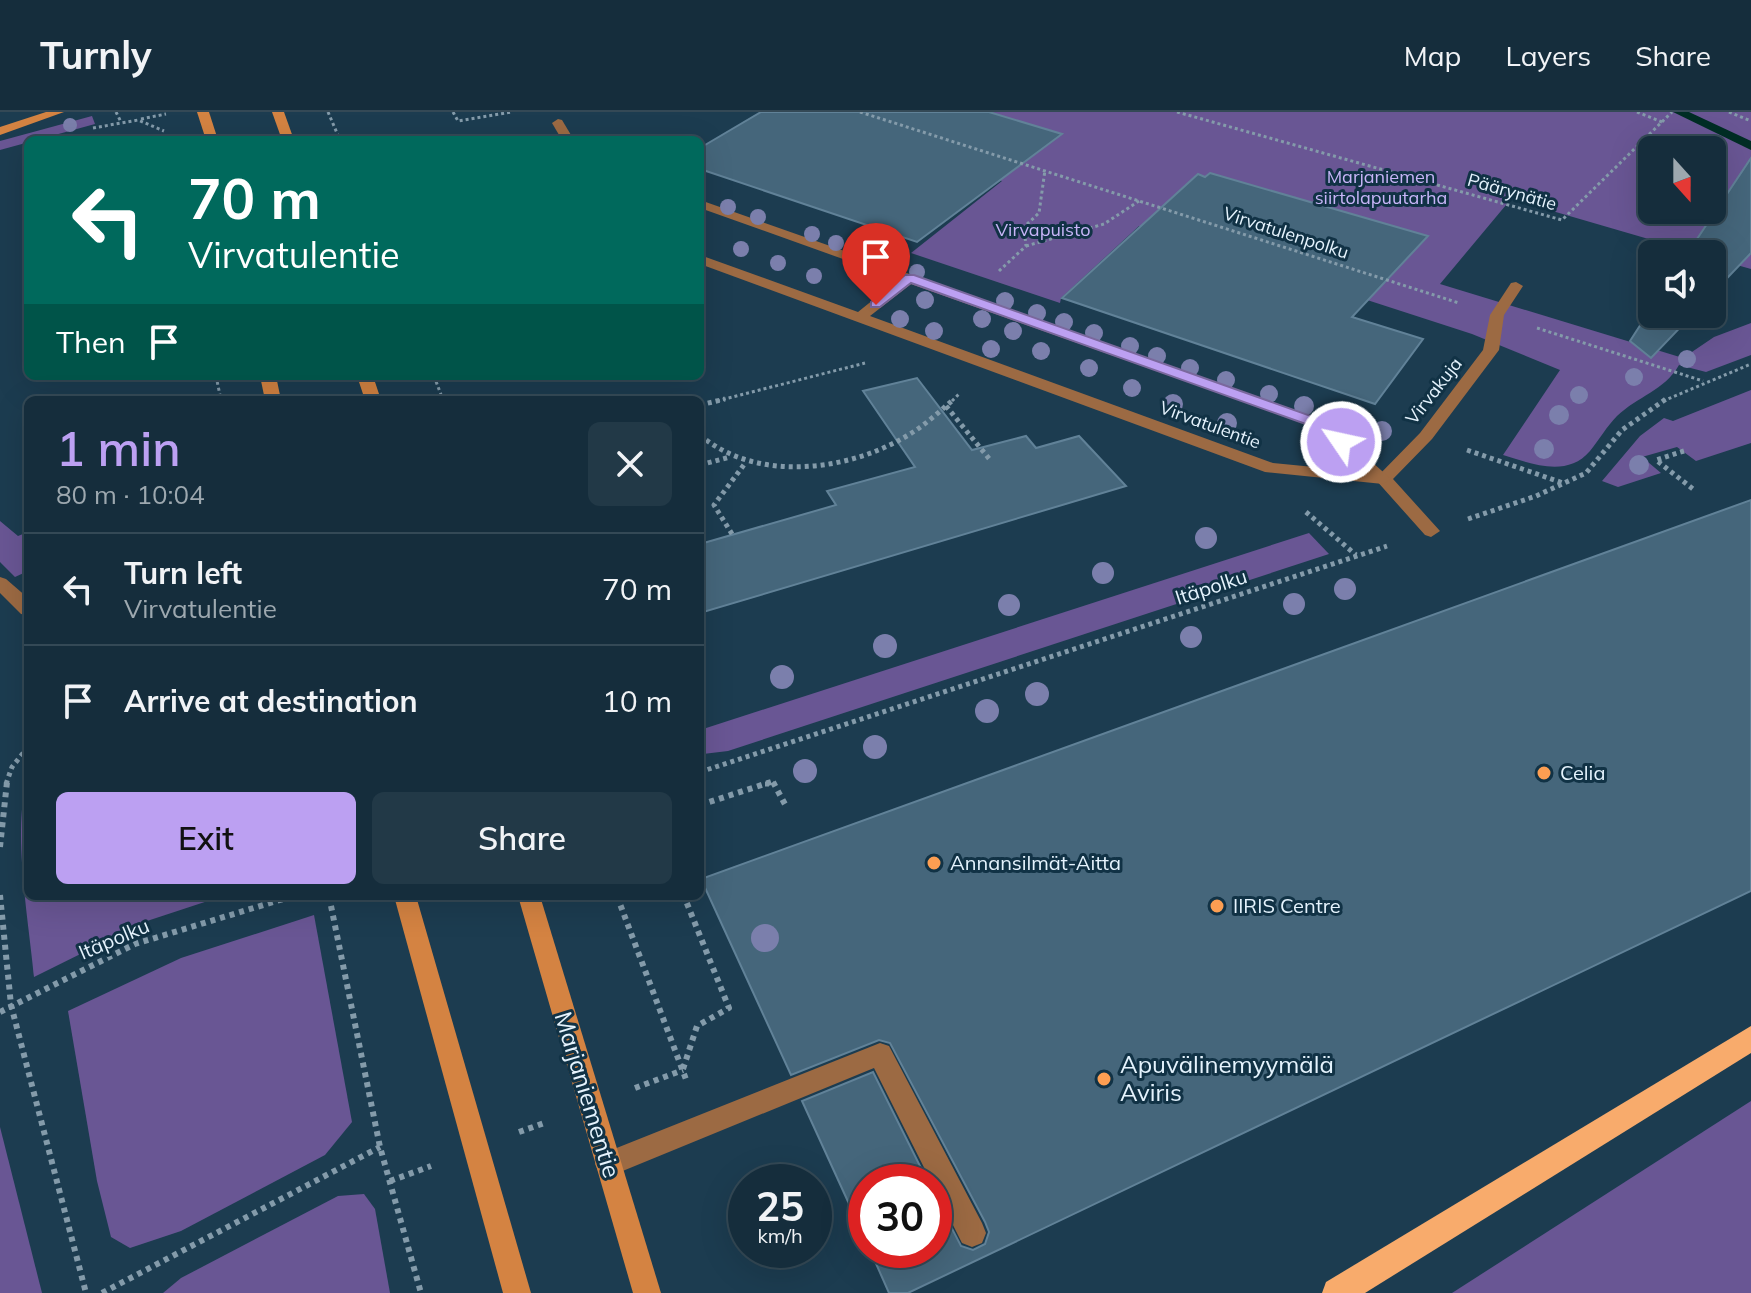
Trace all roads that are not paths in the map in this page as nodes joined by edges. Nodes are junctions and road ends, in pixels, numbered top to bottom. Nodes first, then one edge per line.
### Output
1 (58, 112) edge
2 (203, 112) edge
3 (278, 112) edge
4 (558, 123) dead end
5 (0, 131) edge
6 (211, 136) edge
7 (287, 136) edge
8 (566, 136) edge
9 (704, 205) edge
10 (704, 260) edge
11 (909, 278) junction
12 (1516, 286) dead end
13 (859, 318) junction
14 (1383, 479) junction
15 (1431, 531) road end
16 (0, 583) edge
17 (24, 605) edge
18 (406, 900) edge
19 (530, 900) edge
20 (1751, 1038) edge
21 (608, 1164) junction
22 (972, 1233) dead end
23 (517, 1293) edge
24 (647, 1293) edge
25 (1337, 1293) edge

1 - 5 main road
2 - 6 main road
3 - 7 main road
4 - 8 street
9 - 11 street, Virvatulentie
10 - 13 street, Virvatulentie
11 - 13 street
11 - 14 street, Virvatulentie
12 - 14 street, Virvakuja
13 - 14 street, Virvatulentie
14 - 15 street
16 - 17 street
18 - 23 main road
19 - 21 main road, Marjaniementie
20 - 25 highway
21 - 22 street
21 - 24 main road, Marjaniementie

